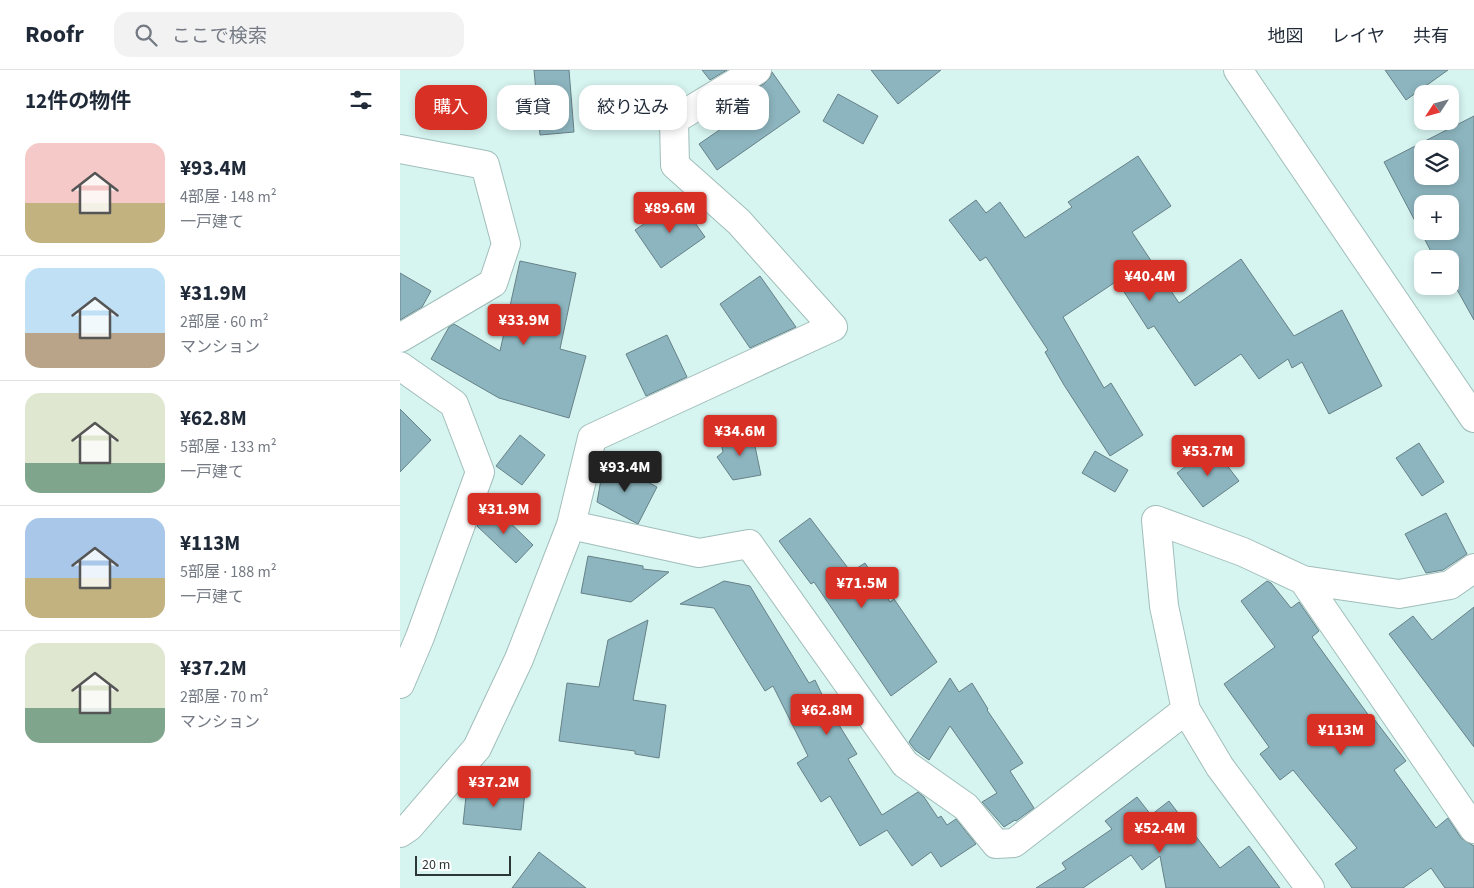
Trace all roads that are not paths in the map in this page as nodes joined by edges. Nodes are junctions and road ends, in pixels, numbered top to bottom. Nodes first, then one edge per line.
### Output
1 (757, 70) edge
2 (1238, 70) edge
3 (400, 149) edge
4 (400, 338) edge
5 (400, 366) edge
6 (1474, 418) edge
7 (571, 526) junction
8 (1474, 568) edge
9 (1303, 580) junction
10 (400, 684) edge
11 (1186, 710) junction
12 (1474, 829) edge
13 (400, 834) edge
14 (1310, 888) edge

1 - 7 street
2 - 6 street
3 - 4 street
5 - 10 street
7 - 11 street
7 - 13 street
8 - 9 street
9 - 11 street
9 - 12 street
11 - 14 street

